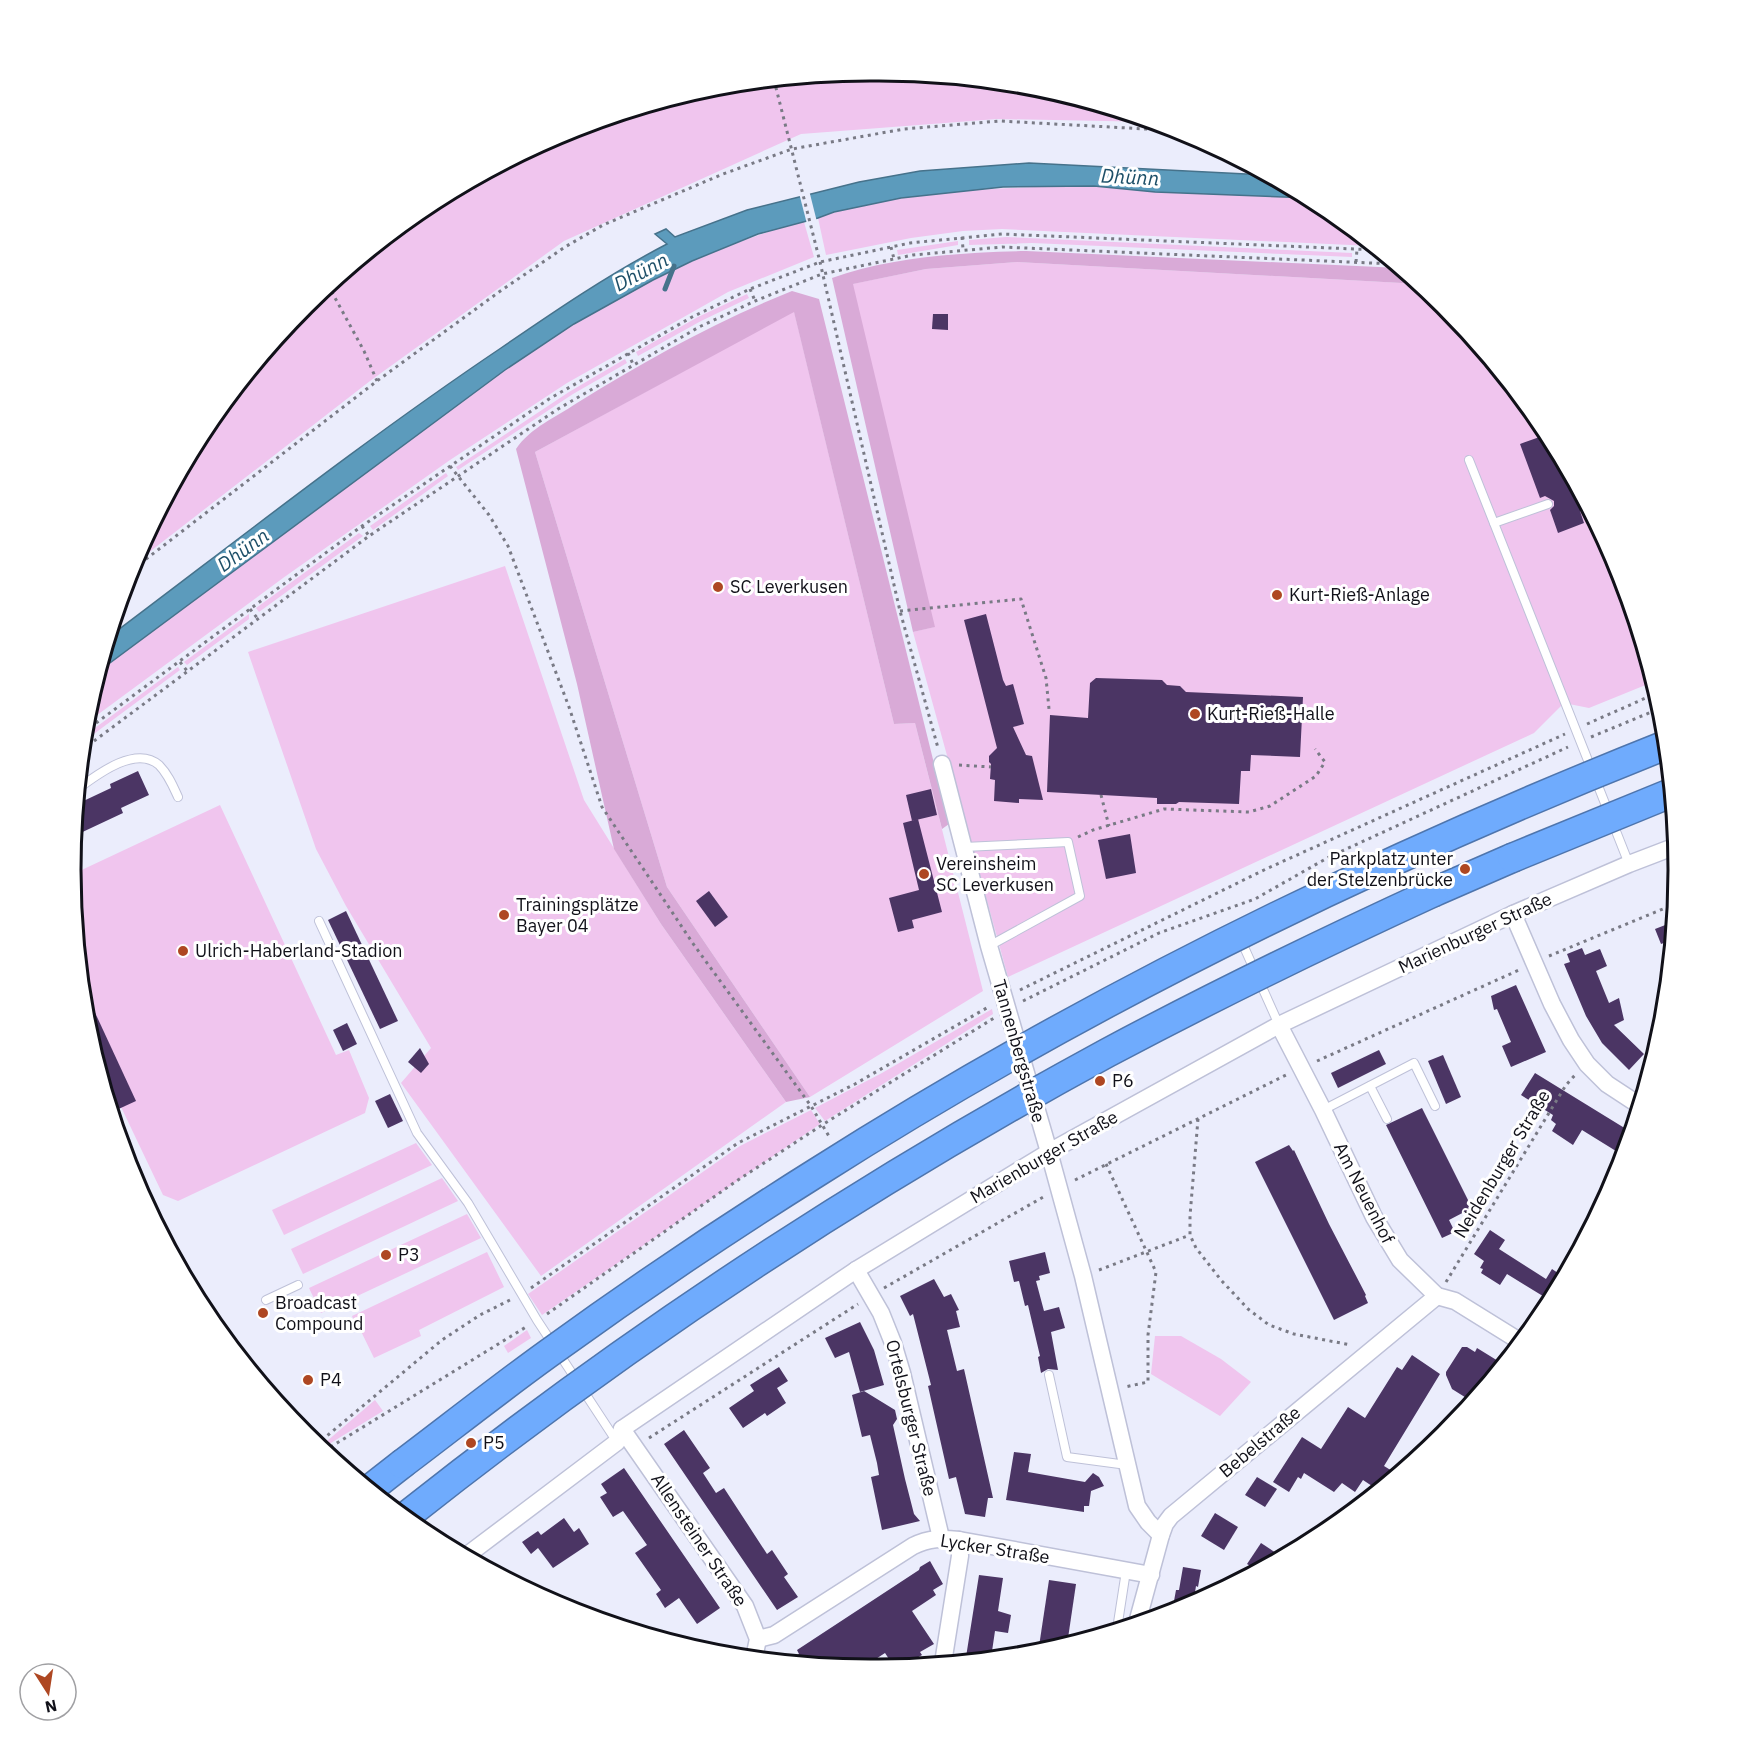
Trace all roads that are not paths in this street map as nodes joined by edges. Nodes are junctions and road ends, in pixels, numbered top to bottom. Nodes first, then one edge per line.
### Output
1 (1469, 460) dead end
2 (1548, 504) dead end
3 (1494, 523) junction
4 (1658, 748) edge
5 (942, 764) road end
6 (86, 783) edge
7 (1664, 796) edge
8 (178, 797) dead end
9 (964, 847) junction
10 (1667, 849) edge
11 (1629, 864) junction
12 (1513, 914) junction
13 (319, 921) dead end
14 (1240, 937) dead end
15 (989, 946) junction
16 (1279, 1025) junction
17 (1370, 1086) junction
18 (1633, 1101) edge
19 (1435, 1106) dead end
20 (1323, 1110) junction
21 (1387, 1119) dead end
22 (1049, 1152) junction
23 (856, 1270) junction
24 (298, 1285) dead end
25 (1437, 1296) junction
26 (266, 1300) dead end
27 (1514, 1338) edge
28 (1049, 1375) dead end
29 (620, 1435) junction
30 (1127, 1465) junction
31 (376, 1484) edge
32 (412, 1512) edge
33 (1161, 1534) junction
34 (941, 1538) junction
35 (959, 1540) junction
36 (472, 1551) edge
37 (1126, 1571) junction
38 (1150, 1575) junction
39 (1139, 1615) edge
40 (1118, 1621) edge
41 (758, 1639) junction
42 (756, 1650) edge
43 (944, 1656) edge

1 - 3 lane
2 - 3 lane
3 - 11 lane
4 - 31 highway, bridge
5 - 9 street, Tannenbergstraße
6 - 8 lane
7 - 32 highway, bridge
9 - 15 street, Tannenbergstraße
9 - 15 lane
10 - 11 street, Marienburger Straße
11 - 12 street, Marienburger Straße
12 - 16 street, Marienburger Straße
12 - 18 street
13 - 29 lane
14 - 16 lane
15 - 22 street, Tannenbergstraße
16 - 20 street, Am Neuenhof
16 - 22 street, Marienburger Straße
17 - 19 lane
17 - 20 lane
17 - 21 lane
20 - 25 street, Am Neuenhof
22 - 23 street, Marienburger Straße
22 - 30 street, Tannenbergstraße
23 - 29 street, Marienburger Straße
23 - 34 street, Ortelsburger Straße
24 - 26 lane
25 - 27 street, Am Neuenhof
25 - 33 street, Bebelstraße
28 - 30 lane
29 - 36 street, Marienburger Straße
29 - 41 street, Allensteiner Straße
30 - 33 street, Tannenbergstraße
33 - 38 street, Bebelstraße
34 - 35 street, Lycker Straße
34 - 41 street, Lycker Straße
35 - 37 street, Lycker Straße
35 - 43 street
37 - 38 street, Lycker Straße
37 - 40 lane
38 - 39 street, Bebelstraße
41 - 42 street

